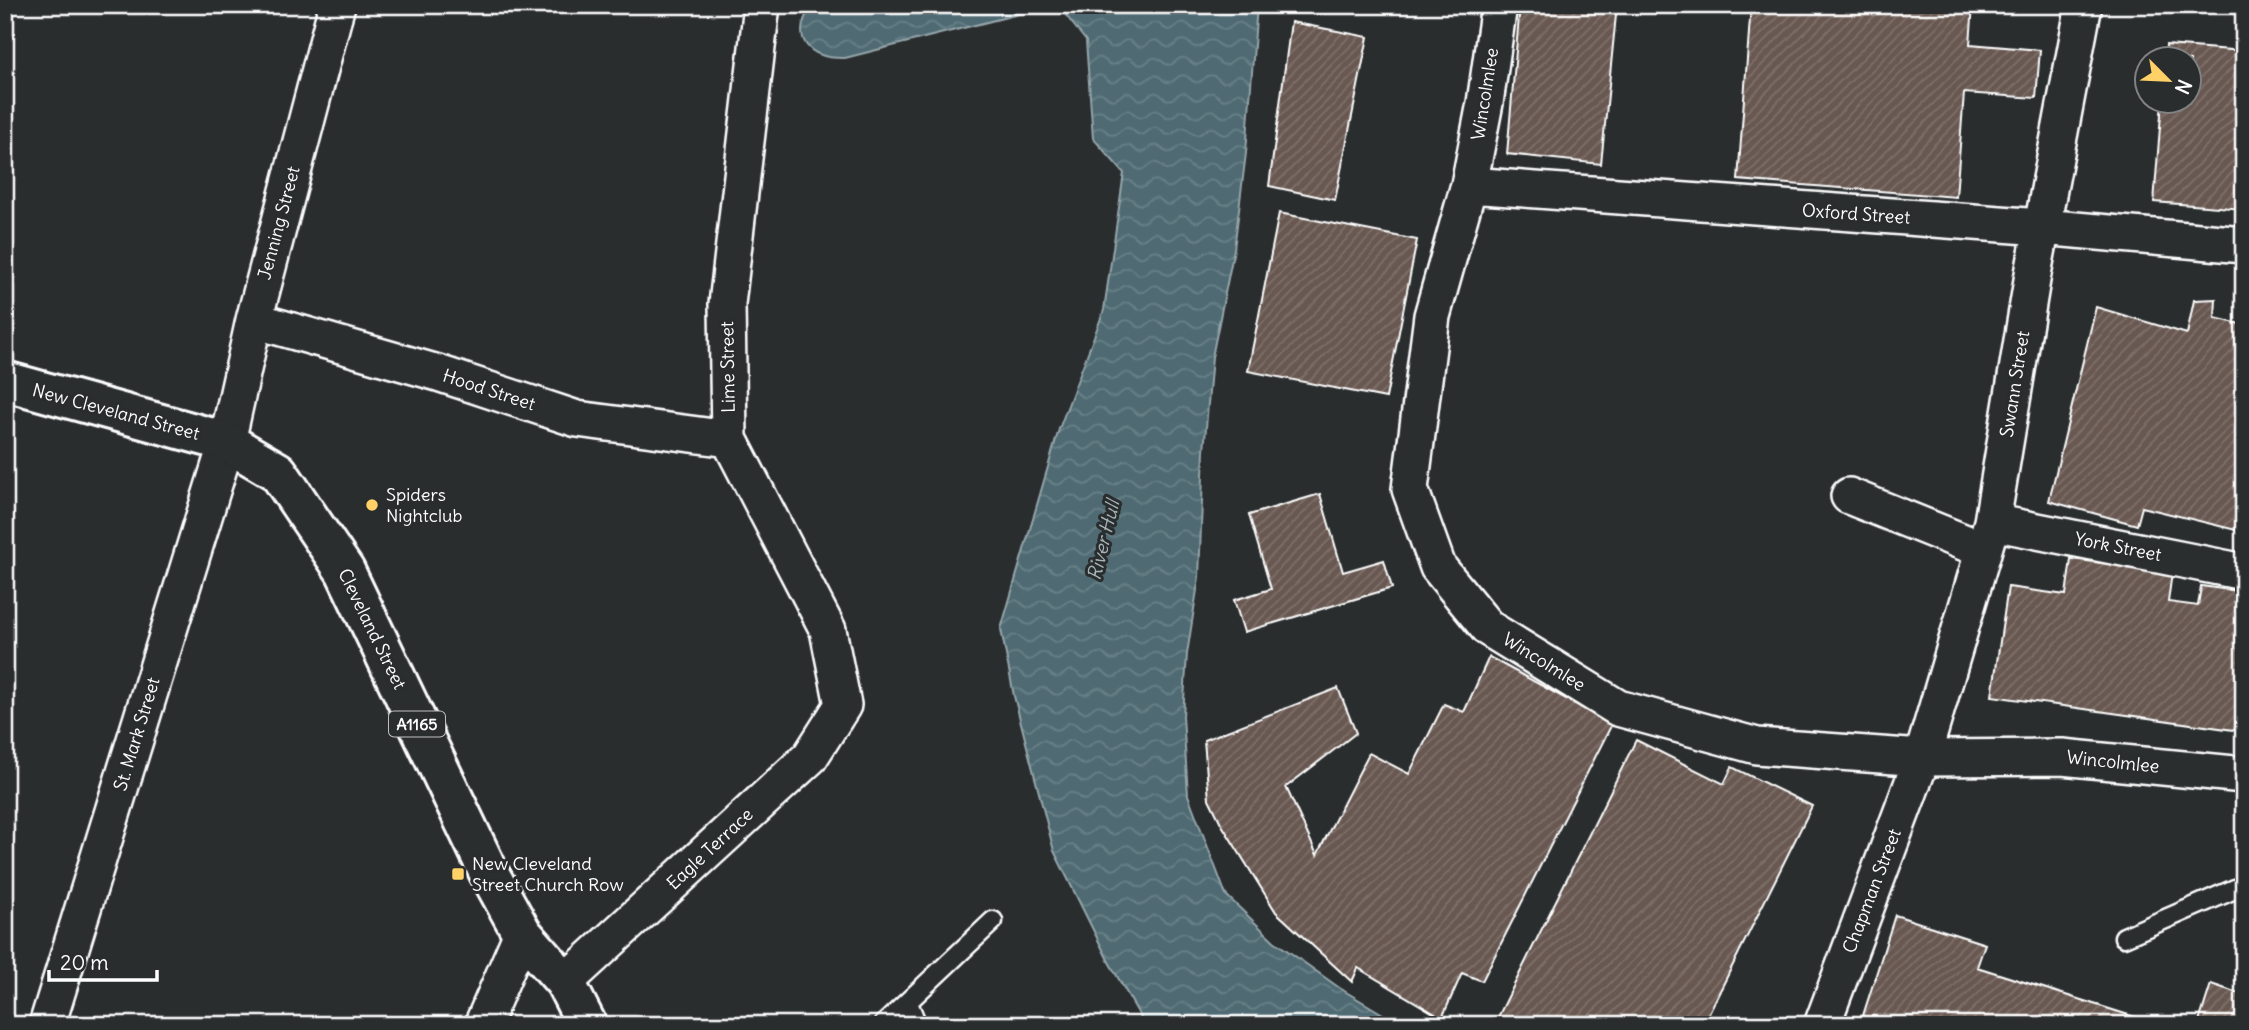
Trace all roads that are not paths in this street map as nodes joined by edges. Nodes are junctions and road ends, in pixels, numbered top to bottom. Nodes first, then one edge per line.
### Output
1 (337, 5) edge
2 (762, 5) edge
3 (1499, 5) edge
4 (2084, 5) edge
5 (1469, 185) junction
6 (2042, 227) junction
7 (2244, 244) edge
8 (254, 320) junction
9 (5, 381) edge
10 (729, 439) junction
11 (227, 442) junction
12 (1849, 495) dead end
13 (1987, 536) junction
14 (2244, 572) edge
15 (843, 705) joint
16 (1922, 758) junction
17 (2244, 775) edge
18 (2244, 885) edge
19 (993, 921) dead end
20 (522, 933) junction
21 (2124, 937) dead end
22 (565, 982) junction
23 (908, 1003) junction
24 (483, 1023) edge
25 (47, 1025) edge
26 (587, 1025) edge
27 (883, 1025) edge
28 (917, 1025) edge
29 (1822, 1025) edge

1 - 8 street, Jenning Street
2 - 10 street, Lime Street
3 - 5 street, Wincolmlee
4 - 6 street, Swann Street
5 - 6 street, Oxford Street
5 - 16 street, Wincolmlee
6 - 7 street, Oxford Street
6 - 13 street, Swann Street
8 - 10 street, Hood Street
8 - 11 street, Jenning Street
9 - 11 main road, New Cleveland Street / A1165
10 - 15 street, Lime Street
11 - 20 main road, Cleveland Street / A1165
11 - 25 street, St. Mark Street
12 - 13 street, York Street
13 - 14 street, York Street
13 - 16 street, Swann Street
15 - 22 street, Eagle Terrace
16 - 17 street, Wincolmlee
16 - 29 street, Chapman Street
18 - 21 lane
19 - 23 lane
20 - 22 main road, Cleveland Street / A1165
20 - 24 street
22 - 26 main road, Cleveland Street / A1165
23 - 27 lane
23 - 28 lane

